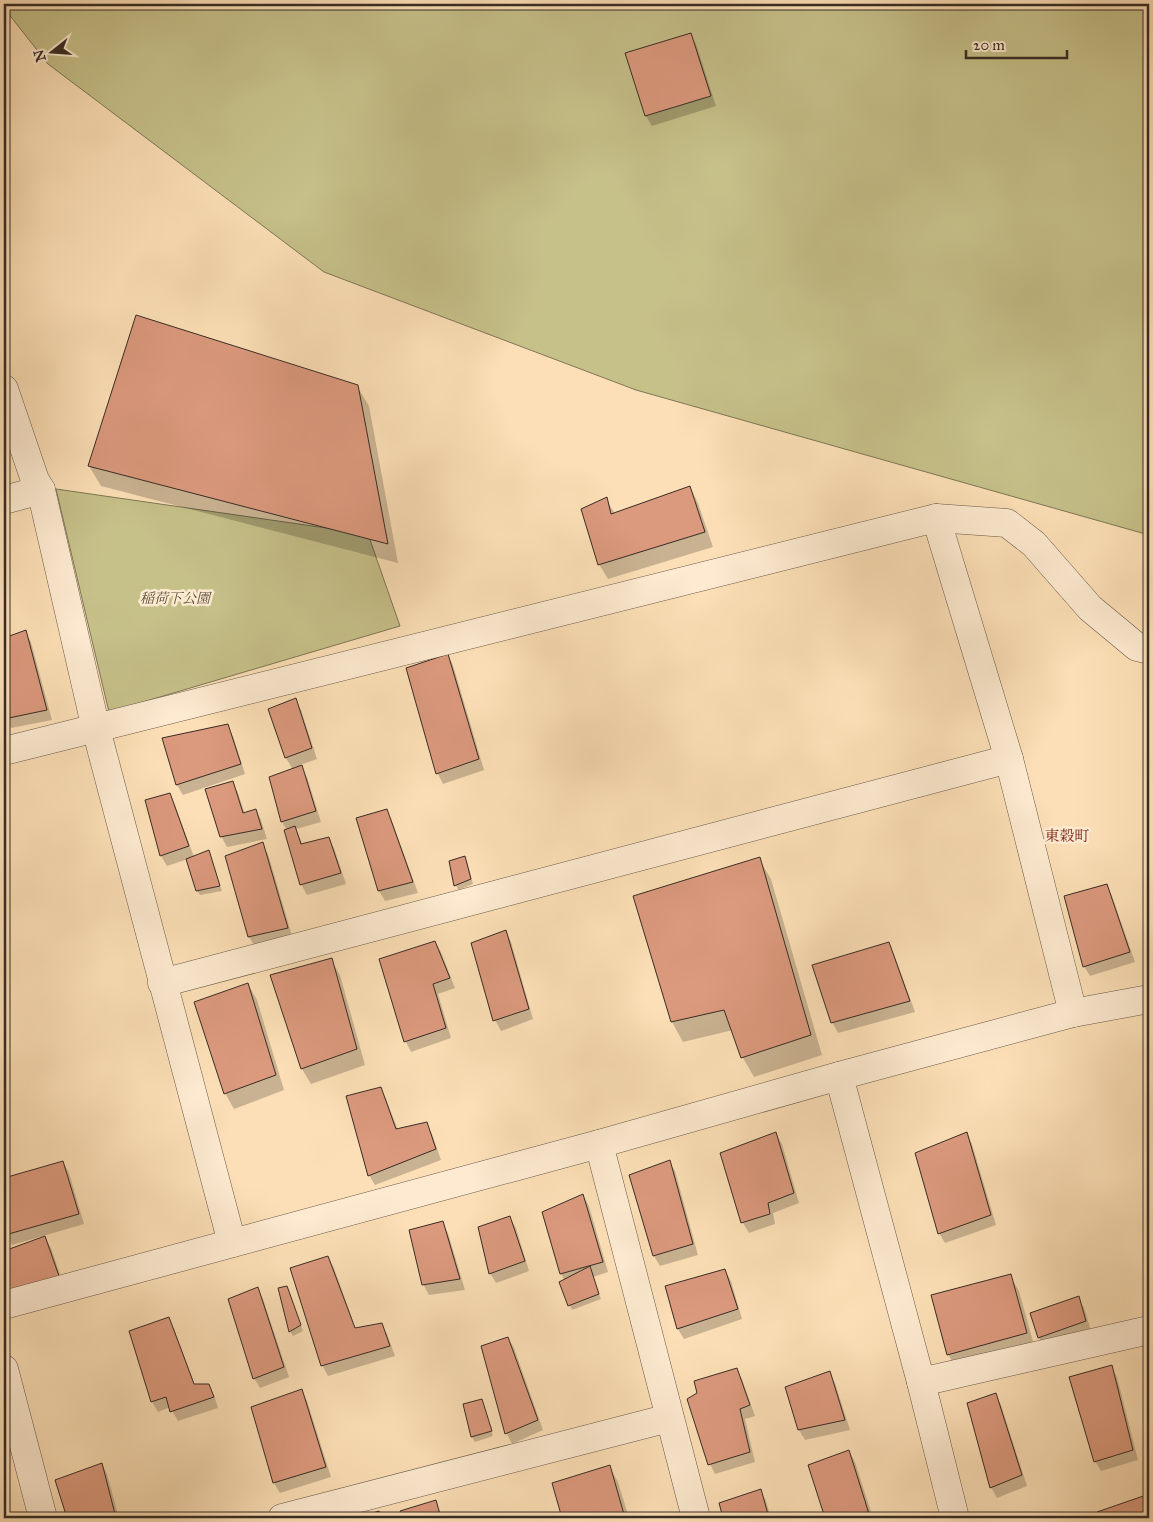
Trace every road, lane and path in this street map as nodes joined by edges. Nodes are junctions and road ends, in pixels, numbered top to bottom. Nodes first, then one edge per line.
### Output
1 (4, 389) edge
2 (41, 490) junction
3 (4, 500) edge
4 (936, 518) junction
5 (1149, 650) edge
6 (96, 730) junction
7 (4, 752) edge
8 (1008, 759) junction
9 (162, 983) junction
10 (1149, 1000) edge
11 (1073, 1013) junction
12 (839, 1076) junction
13 (599, 1144) junction
14 (232, 1243) junction
15 (4, 1305) edge
16 (1149, 1330) edge
17 (4, 1369) edge
18 (921, 1382) junction
19 (669, 1418) junction
20 (43, 1518) edge
21 (282, 1518) edge
22 (696, 1518) edge
23 (956, 1518) edge

1 - 2 street
2 - 3 street
2 - 6 street
4 - 5 street
4 - 6 street
4 - 8 street
6 - 7 street
6 - 9 street
8 - 9 street
8 - 11 street
9 - 14 street
10 - 11 street
11 - 12 street
12 - 13 street
12 - 18 street
13 - 14 street
13 - 19 street
14 - 15 street
16 - 18 street
17 - 20 street
18 - 23 street
19 - 21 street
19 - 22 street

